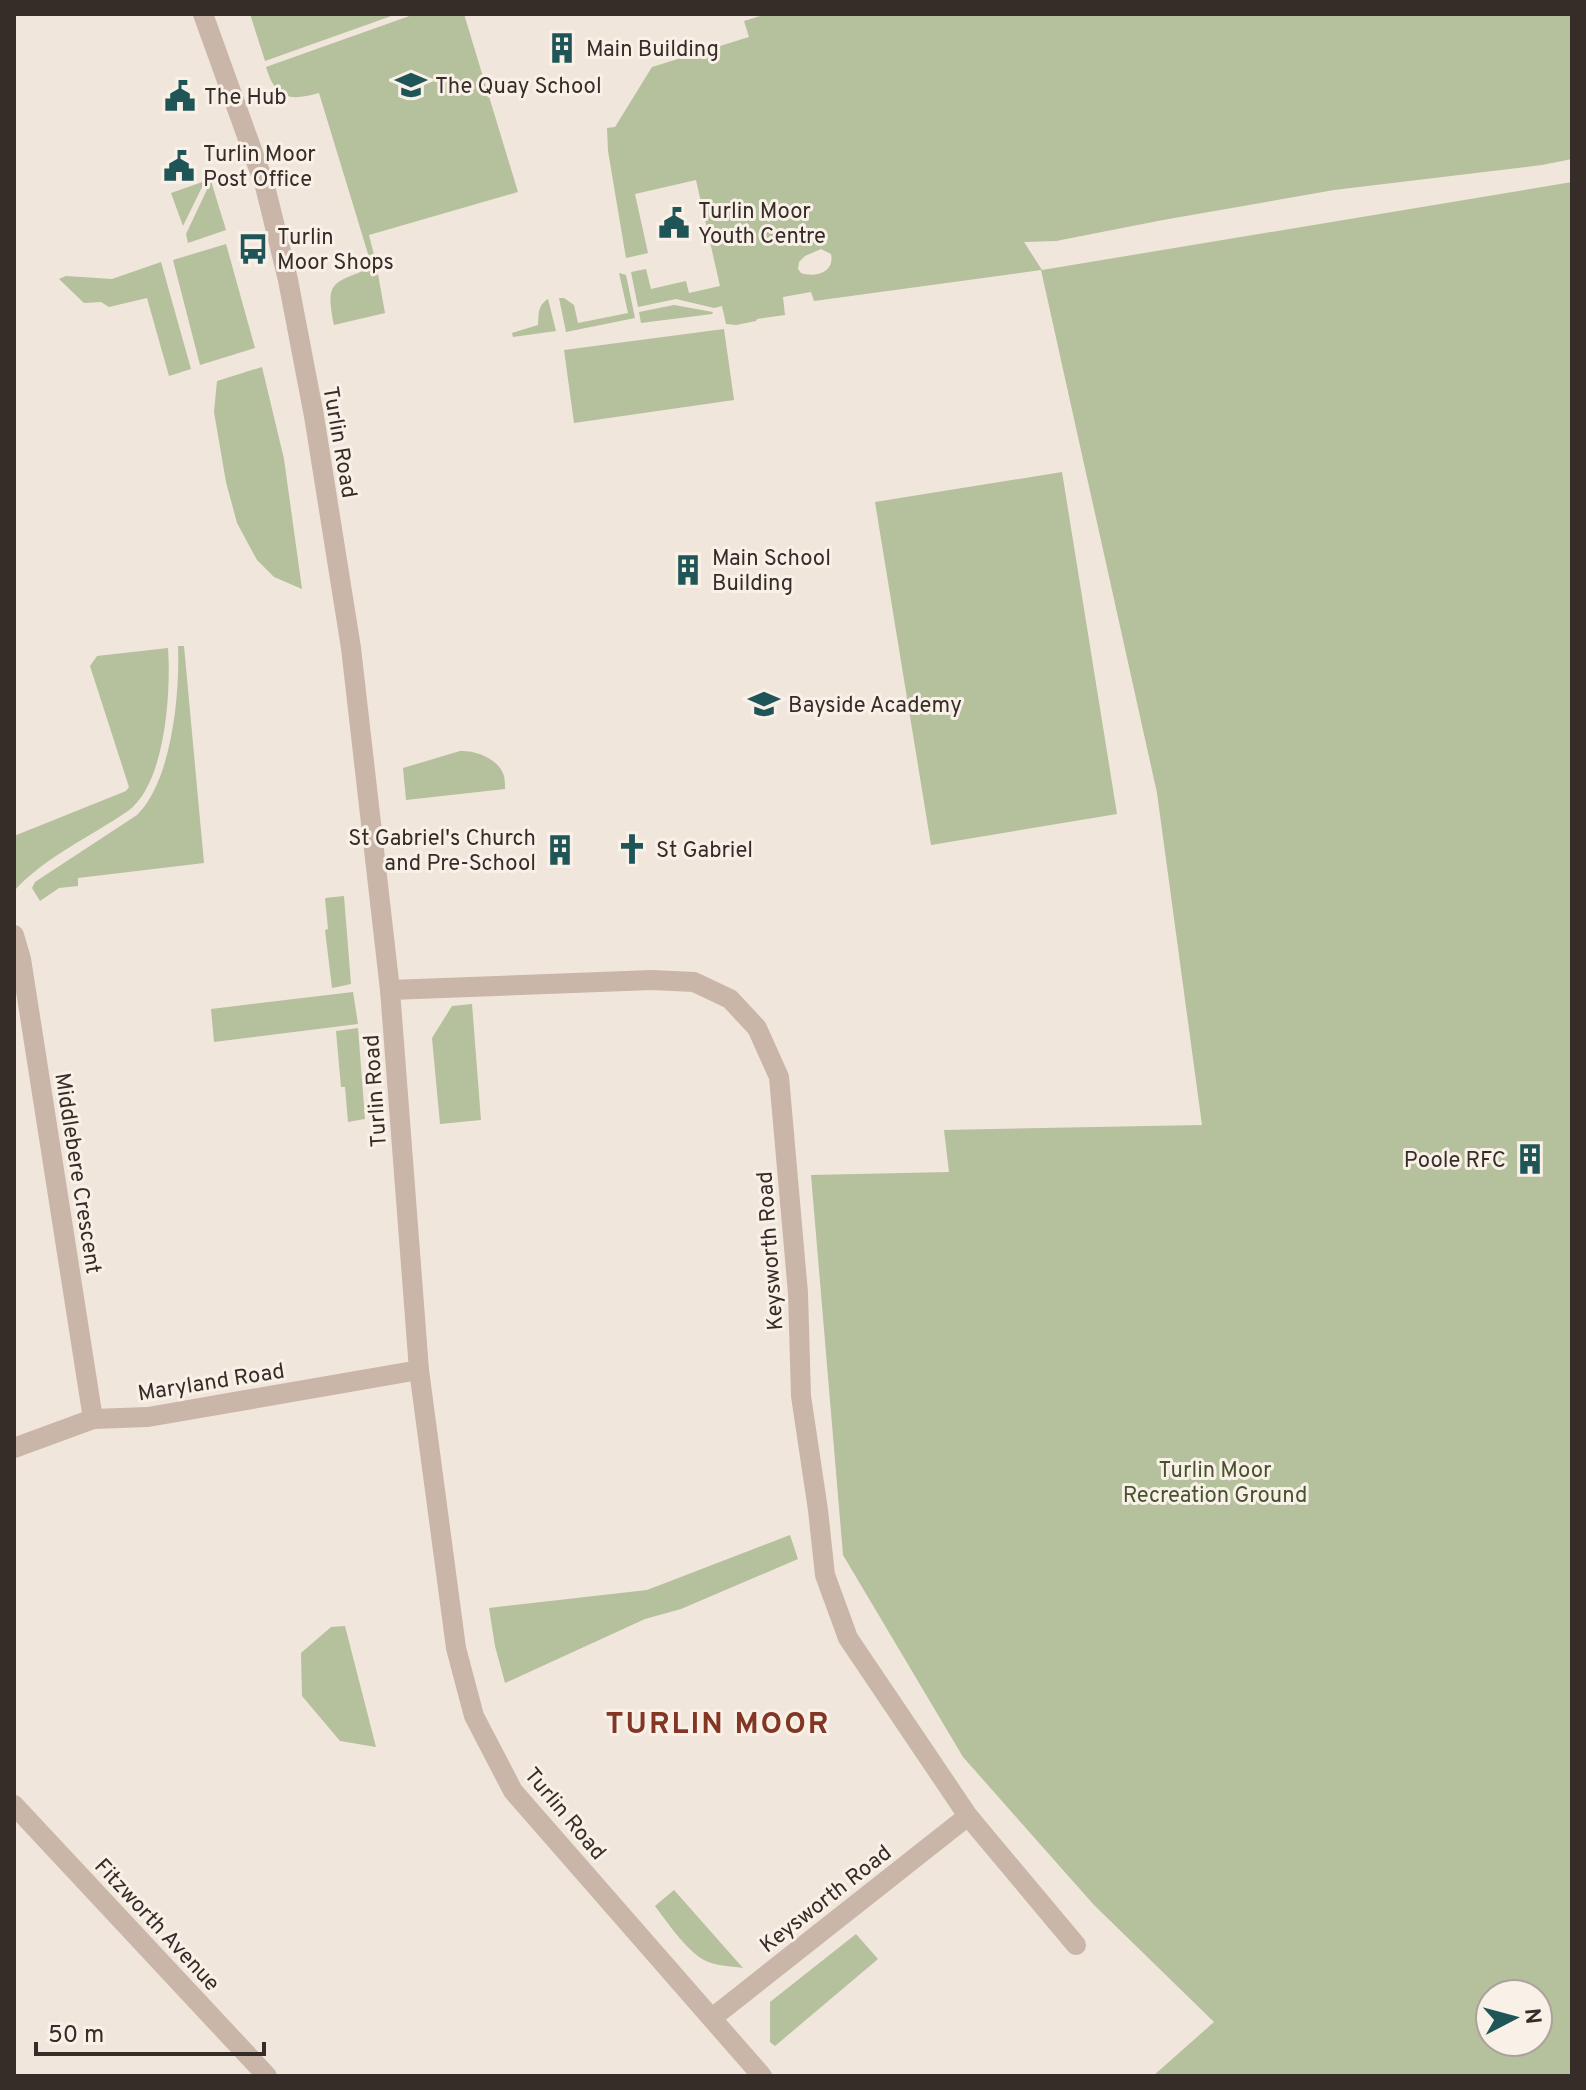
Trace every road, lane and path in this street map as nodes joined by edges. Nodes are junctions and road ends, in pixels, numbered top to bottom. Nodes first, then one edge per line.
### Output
1 (203, 14) edge
2 (14, 935) edge
3 (390, 990) junction
4 (419, 1370) junction
5 (93, 1419) junction
6 (14, 1448) edge
7 (14, 1805) edge
8 (968, 1816) junction
9 (1076, 1945) dead end
10 (712, 2018) junction
11 (267, 2076) edge
12 (762, 2076) edge

1 - 3 street, Turlin Road
2 - 5 street, Middlebere Crescent
3 - 4 street, Turlin Road
3 - 8 street, Keysworth Road
4 - 5 street, Maryland Road
4 - 10 street, Turlin Road
5 - 6 street, Maryland Road
7 - 11 street, Fitzworth Avenue
8 - 9 street, Keysworth Road
8 - 10 street, Keysworth Road
10 - 12 street, Turlin Road

